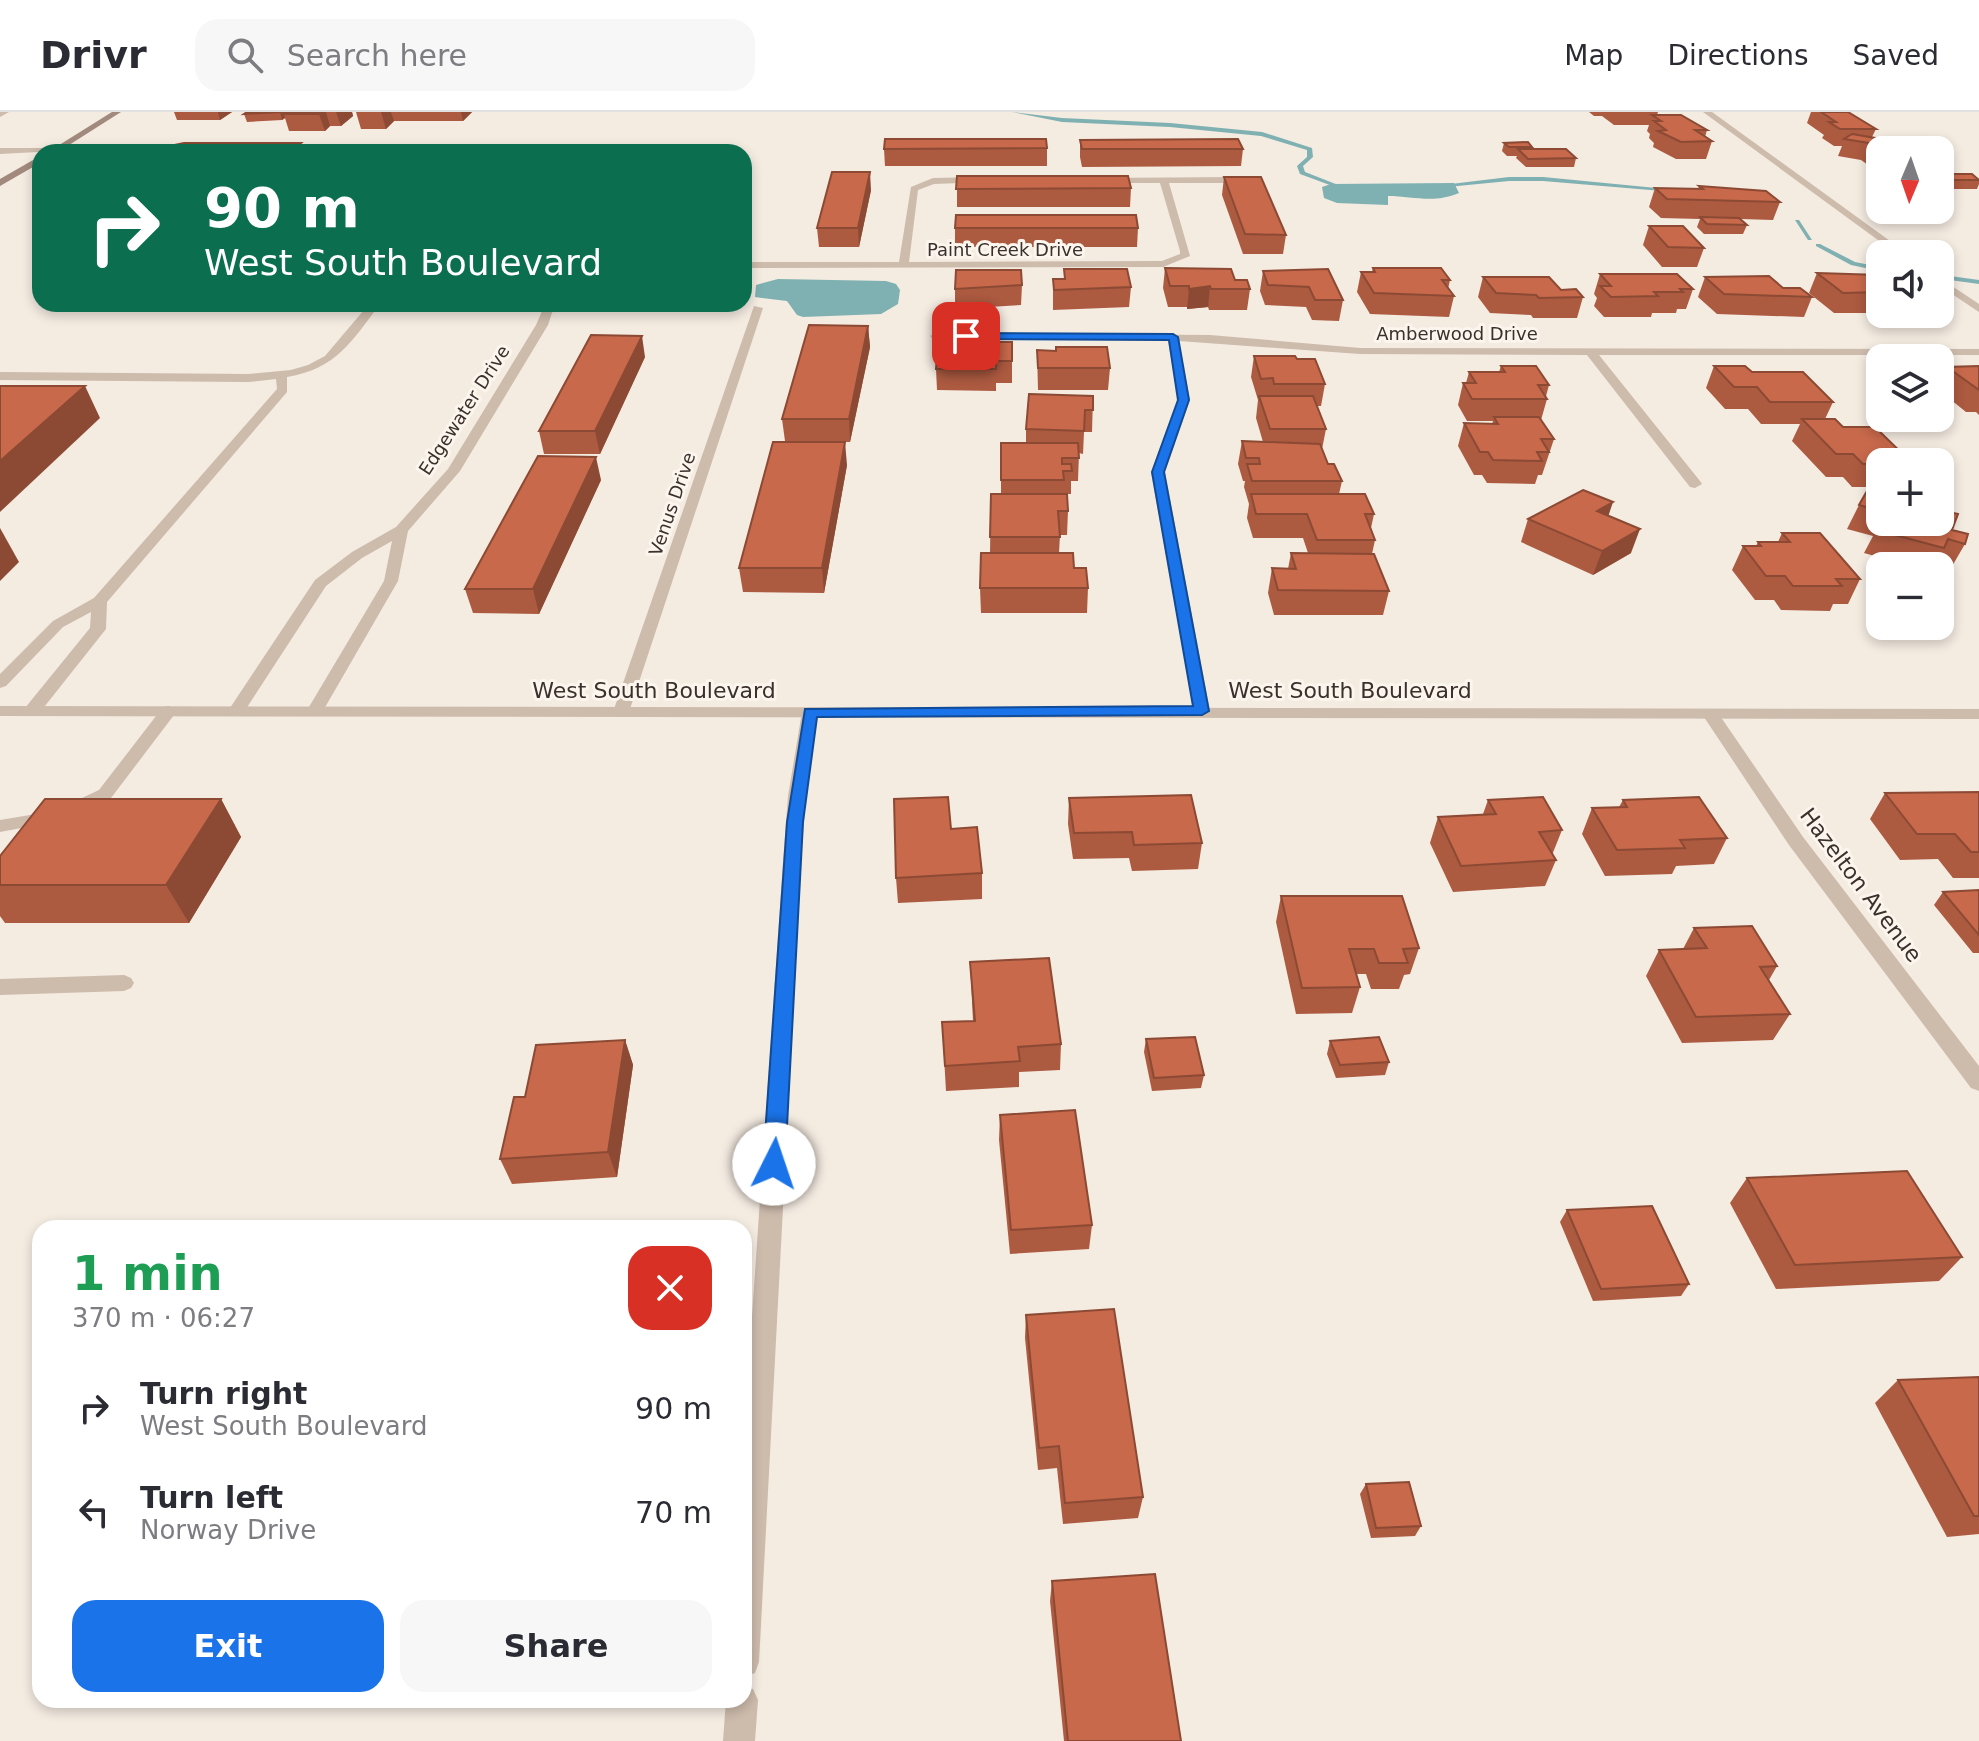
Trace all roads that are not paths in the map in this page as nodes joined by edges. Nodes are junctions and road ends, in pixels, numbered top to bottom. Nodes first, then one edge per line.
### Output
1 (117, 112) edge
2 (1707, 112) edge
3 (65, 144) edge
4 (0, 151) edge
5 (32, 152) edge
6 (32, 164) edge
7 (997, 180) edge
8 (1088, 180) edge
9 (1164, 180) junction
10 (1237, 180) edge
11 (0, 183) edge
12 (1884, 240) edge
13 (752, 265) edge
14 (904, 265) junction
15 (1954, 291) edge
16 (758, 308) dead end
17 (1979, 309) edge
18 (368, 312) edge
19 (547, 312) edge
20 (936, 336) dead end
21 (1173, 337) junction
22 (1590, 351) junction
23 (1979, 352) edge
24 (281, 375) junction
25 (2, 377) edge
26 (1695, 484) dead end
27 (401, 530) junction
28 (99, 601) junction
29 (0, 683) edge
30 (0, 711) edge
31 (169, 711) junction
32 (236, 711) junction
33 (1202, 711) junction
34 (31, 712) junction
35 (314, 712) junction
36 (621, 712) junction
37 (810, 712) junction
38 (1710, 714) junction
39 (1979, 714) edge
40 (0, 826) edge
41 (124, 983) dead end
42 (0, 987) edge
43 (1979, 1082) edge
44 (752, 1529) edge
45 (741, 1708) edge
46 (739, 1741) edge

1 - 3 main road
2 - 12 street
4 - 5 street
6 - 11 main road
7 - 14 street
8 - 9 street
9 - 10 street
9 - 14 street, Paint Creek Drive
13 - 14 street, Paint Creek Drive
15 - 17 street
16 - 36 street, Venus Drive
18 - 24 street
19 - 27 street, Edgewater Drive
20 - 21 street, Amberwood Drive
21 - 22 street, Amberwood Drive
21 - 33 street
22 - 23 street, Amberwood Drive
22 - 26 street
24 - 25 street
24 - 28 street
27 - 32 street, Edgewater Drive
27 - 35 street
28 - 29 street
28 - 34 street
30 - 34 street, West South Boulevard
31 - 32 street, West South Boulevard
31 - 34 street, West South Boulevard
31 - 40 street
32 - 35 street, West South Boulevard
33 - 37 street, West South Boulevard
33 - 38 street, West South Boulevard
35 - 36 street, West South Boulevard
36 - 37 street, West South Boulevard
37 - 44 street
38 - 39 street, West South Boulevard
38 - 43 street, Hazelton Avenue
41 - 42 street
45 - 46 street

